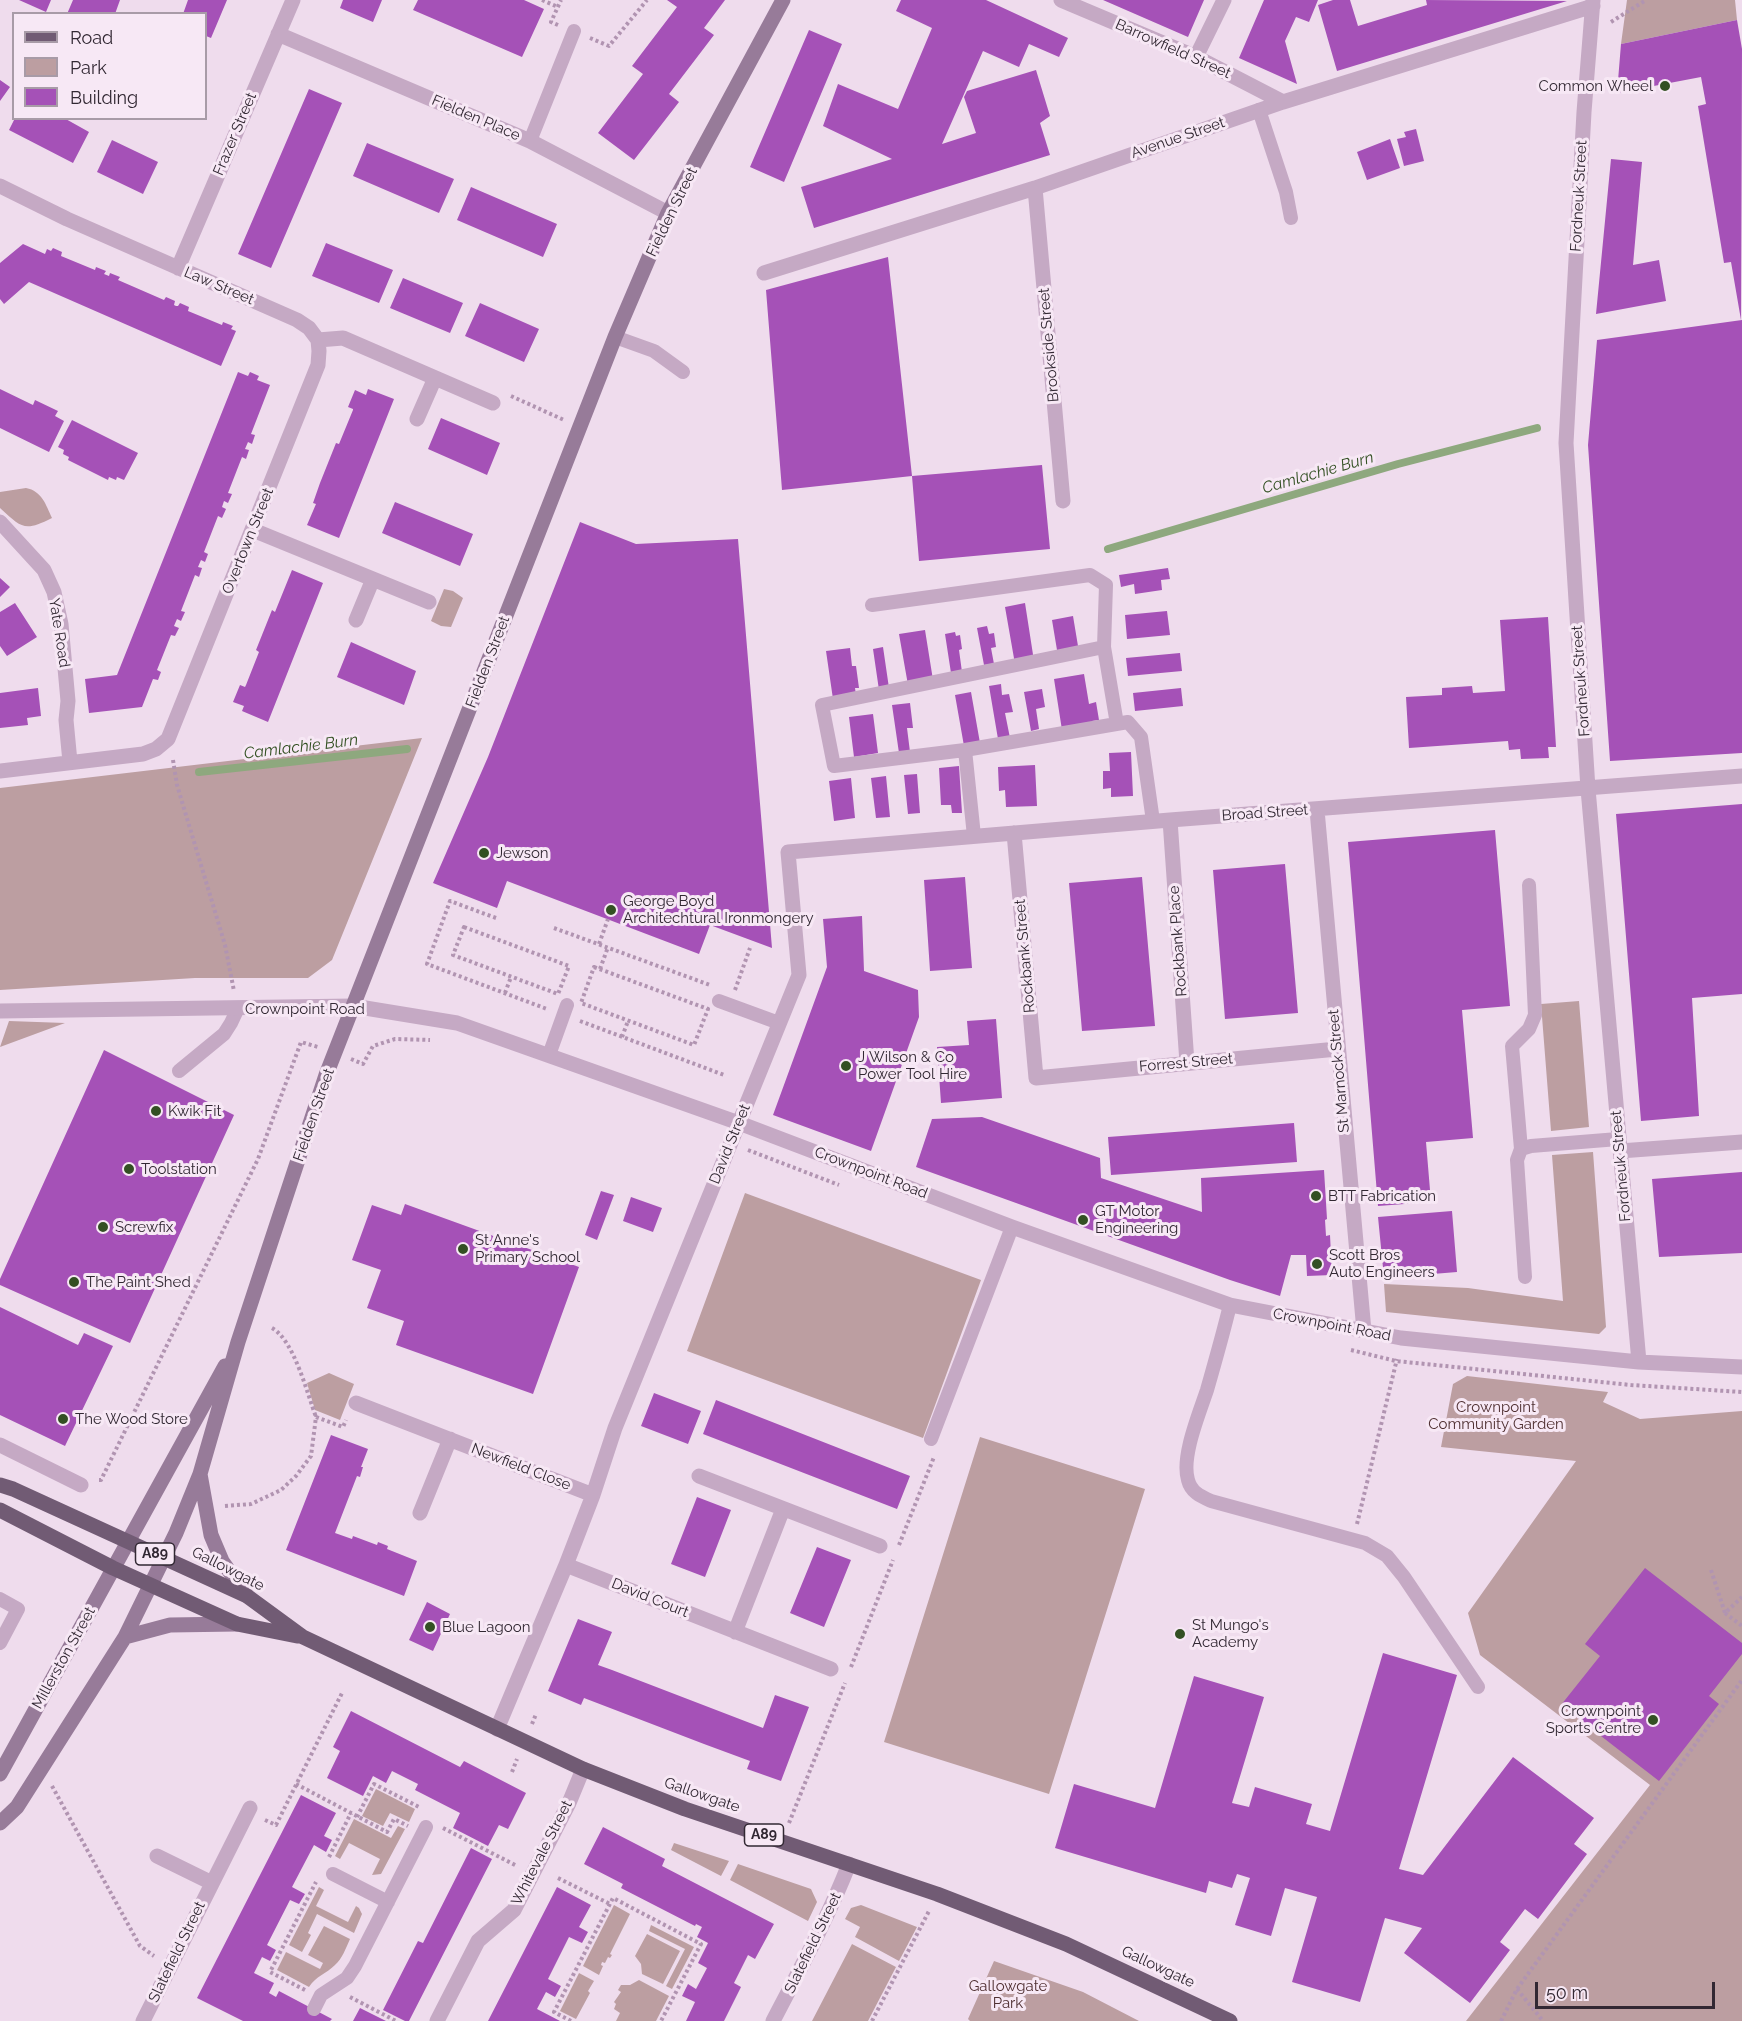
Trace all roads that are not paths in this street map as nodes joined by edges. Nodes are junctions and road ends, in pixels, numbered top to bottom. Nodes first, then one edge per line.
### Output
1 (293, 0) edge
2 (783, 0) edge
3 (1061, 0) edge
4 (1224, 0) edge
5 (1593, 3) edge
6 (574, 31) dead end
7 (278, 34) junction
8 (1196, 57) junction
9 (1283, 102) junction
10 (1259, 110) junction
11 (530, 141) junction
12 (1, 188) edge
13 (1035, 188) junction
14 (668, 213) junction
15 (1291, 218) dead end
16 (178, 268) junction
17 (764, 273) dead end
18 (615, 337) junction
19 (318, 340) junction
20 (683, 372) dead end
21 (435, 378) junction
22 (493, 403) road end
23 (417, 419) dead end
24 (1064, 501) dead end
25 (0, 522) edge
26 (253, 530) junction
27 (373, 579) junction
28 (429, 602) dead end
29 (872, 604) dead end
30 (356, 621) dead end
31 (1104, 647) junction
32 (1117, 724) junction
33 (965, 750) junction
34 (70, 762) junction
35 (0, 771) edge
36 (1742, 776) edge
37 (1588, 789) junction
38 (1317, 810) junction
39 (1170, 820) junction
40 (1153, 821) junction
41 (1014, 834) junction
42 (974, 836) junction
43 (788, 852) joint
44 (1529, 885) dead end
45 (719, 1001) dead end
46 (567, 1005) dead end
47 (353, 1006) junction
48 (238, 1008) junction
49 (0, 1011) edge
50 (779, 1023) junction
51 (1337, 1049) junction
52 (549, 1055) junction
53 (1187, 1063) junction
54 (179, 1071) dead end
55 (1036, 1078) joint
56 (739, 1123) junction
57 (1742, 1142) edge
58 (1619, 1145) junction
59 (1521, 1149) junction
60 (1012, 1227) junction
61 (1526, 1277) dead end
62 (1230, 1305) junction
63 (1364, 1331) junction
64 (238, 1342) junction
65 (1639, 1362) junction
66 (1742, 1367) edge
67 (356, 1403) road end
68 (450, 1439) junction
69 (931, 1439) road end
70 (0, 1445) edge
71 (200, 1474) junction
72 (699, 1476) dead end
73 (0, 1485) edge
74 (81, 1485) road end
75 (593, 1495) junction
76 (783, 1509) junction
77 (0, 1510) edge
78 (420, 1513) dead end
79 (128, 1541) junction
80 (880, 1546) dead end
81 (164, 1558) junction
82 (566, 1565) junction
83 (113, 1568) junction
84 (151, 1586) junction
85 (247, 1596) junction
86 (0, 1599) edge
87 (237, 1624) junction
88 (735, 1632) junction
89 (125, 1637) junction
90 (303, 1637) junction
91 (0, 1643) edge
92 (831, 1669) dead end
93 (1478, 1687) dead end
94 (496, 1729) junction
95 (583, 1769) junction
96 (0, 1774) edge
97 (250, 1808) road end
98 (0, 1823) edge
99 (426, 1827) road end
100 (157, 1856) dead end
101 (849, 1864) junction
102 (333, 1874) dead end
103 (212, 1883) junction
104 (388, 1902) junction
105 (314, 2009) dead end
106 (143, 2021) edge
107 (437, 2021) edge
108 (773, 2021) edge
109 (1230, 2021) edge

1 - 7 street, Frazer Street
2 - 14 main road, Fielden Street
3 - 8 street, Barrowfield Street
4 - 8 street
5 - 9 street, Avenue Street
5 - 37 street, Fordneuk Street
6 - 11 lane
7 - 11 street, Fielden Place
7 - 16 street, Frazer Street
8 - 9 street, Barrowfield Street
9 - 10 street, Avenue Street
10 - 13 street, Avenue Street
10 - 15 lane
11 - 14 street, Fielden Place
12 - 16 street, Law Street
13 - 17 street, Avenue Street
13 - 24 street, Brookside Street
14 - 18 main road, Fielden Street
16 - 19 street, Law Street
18 - 20 lane
18 - 47 main road, Fielden Street
19 - 21 street
19 - 26 street, Overtown Street
21 - 22 street
21 - 23 street
25 - 34 street, Yate Road
26 - 27 street
26 - 34 street, Overtown Street
27 - 28 street
27 - 30 street
29 - 31 lane
31 - 32 lane
31 - 33 lane
32 - 33 lane
32 - 40 lane
33 - 42 lane
34 - 35 street
36 - 37 street, Broad Street
37 - 38 street, Broad Street
37 - 58 street, Fordneuk Street
38 - 39 street, Broad Street
38 - 51 street, St Marnock Street
39 - 40 street, Broad Street
39 - 53 street, Rockbank Place
40 - 41 street, Broad Street
41 - 42 street, Broad Street
41 - 55 street, Rockbank Street
42 - 43 street, Broad Street
43 - 50 street, David Street
44 - 59 lane
45 - 50 lane
46 - 52 lane
47 - 48 street, Crownpoint Road
47 - 52 street, Crownpoint Road
47 - 64 main road, Fielden Street
48 - 49 street, Crownpoint Road
48 - 54 lane
50 - 56 street, David Street
51 - 53 street, Forrest Street
51 - 63 street, St Marnock Street
52 - 56 street, Crownpoint Road
53 - 55 street, Forrest Street
56 - 60 street, Crownpoint Road
56 - 75 street, David Street
57 - 58 street
58 - 59 lane
58 - 65 street, Fordneuk Street
59 - 61 lane
60 - 62 street, Crownpoint Road
60 - 69 lane
62 - 63 street, Crownpoint Road
62 - 93 lane
63 - 65 street, Crownpoint Road
64 - 71 main road, Fielden Street
64 - 79 main road, Fielden Street
65 - 66 street, Crownpoint Road
67 - 68 street, Newfield Close
68 - 75 street, Newfield Close
68 - 78 street
70 - 74 street
71 - 81 main road, Fielden Street
71 - 85 main road, Fielden Street
72 - 76 street
73 - 79 main road, Gallowgate / A89
75 - 82 street
76 - 80 street
76 - 88 street
77 - 83 main road, Gallowgate / A89
79 - 81 main road, Gallowgate / A89
79 - 83 main road, Millerston Street
81 - 84 main road, Fielden Street
81 - 85 main road, Gallowgate / A89
82 - 88 street, David Court
82 - 94 street
83 - 84 main road, Gallowgate / A89
83 - 96 main road, Millerston Street
84 - 87 main road, Gallowgate / A89
84 - 89 main road
85 - 90 main road, Gallowgate / A89
86 - 91 lane
87 - 89 main road
87 - 90 main road, Gallowgate / A89
88 - 92 street, David Court
89 - 98 main road
90 - 94 main road, Gallowgate / A89
94 - 95 main road, Gallowgate / A89
95 - 101 main road, Gallowgate / A89
95 - 107 street, Whitevale Street
97 - 103 street, Slatefield Street
99 - 104 lane
100 - 103 street, Slatefield Street
101 - 108 street, Slatefield Street
101 - 109 main road, Gallowgate / A89
102 - 104 lane
103 - 106 street, Slatefield Street
104 - 105 lane

